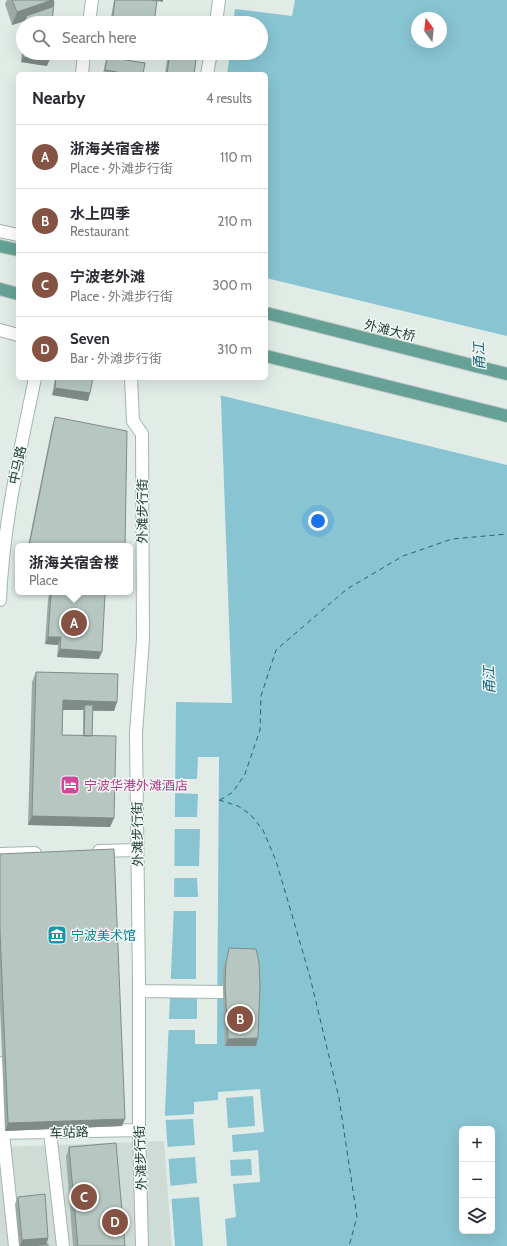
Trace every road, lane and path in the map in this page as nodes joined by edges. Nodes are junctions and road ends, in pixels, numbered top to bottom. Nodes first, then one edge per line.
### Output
1 (92, 0) edge
2 (220, 0) edge
3 (90, 16) edge
4 (217, 16) edge
5 (83, 60) edge
6 (209, 60) edge
7 (82, 72) edge
8 (207, 72) edge
9 (0, 231) edge
10 (16, 235) edge
11 (0, 246) edge
12 (16, 250) edge
13 (0, 289) edge
14 (16, 293) edge
15 (268, 314) edge
16 (0, 330) edge
17 (16, 334) edge
18 (268, 356) edge
19 (507, 374) edge
20 (34, 380) edge
21 (131, 380) edge
22 (507, 416) edge
23 (0, 576) edge
24 (0, 600) edge
25 (137, 850) junction
26 (84, 851) edge
27 (46, 852) edge
28 (0, 854) edge
29 (139, 991) junction
30 (223, 992) dead end
31 (0, 1063) edge
32 (139, 1130) junction
33 (50, 1132) junction
34 (1, 1133) edge
35 (16, 1246) edge
36 (63, 1246) edge
37 (142, 1246) edge

1 - 3 street
2 - 4 street
5 - 7 street
6 - 8 street
9 - 10 street
11 - 12 main road
13 - 14 main road
15 - 19 main road, 外滩大桥
16 - 17 street
18 - 22 main road
20 - 23 street, 中马路
21 - 25 street, 外滩步行街
23 - 24 street, 中马路
25 - 26 street
25 - 29 street, 外滩步行街
27 - 28 street
29 - 30 street
29 - 32 street, 外滩步行街
31 - 34 street
32 - 33 street, 车站路
32 - 37 street, 外滩步行街
33 - 34 street, 车站路
33 - 36 street
34 - 35 street

